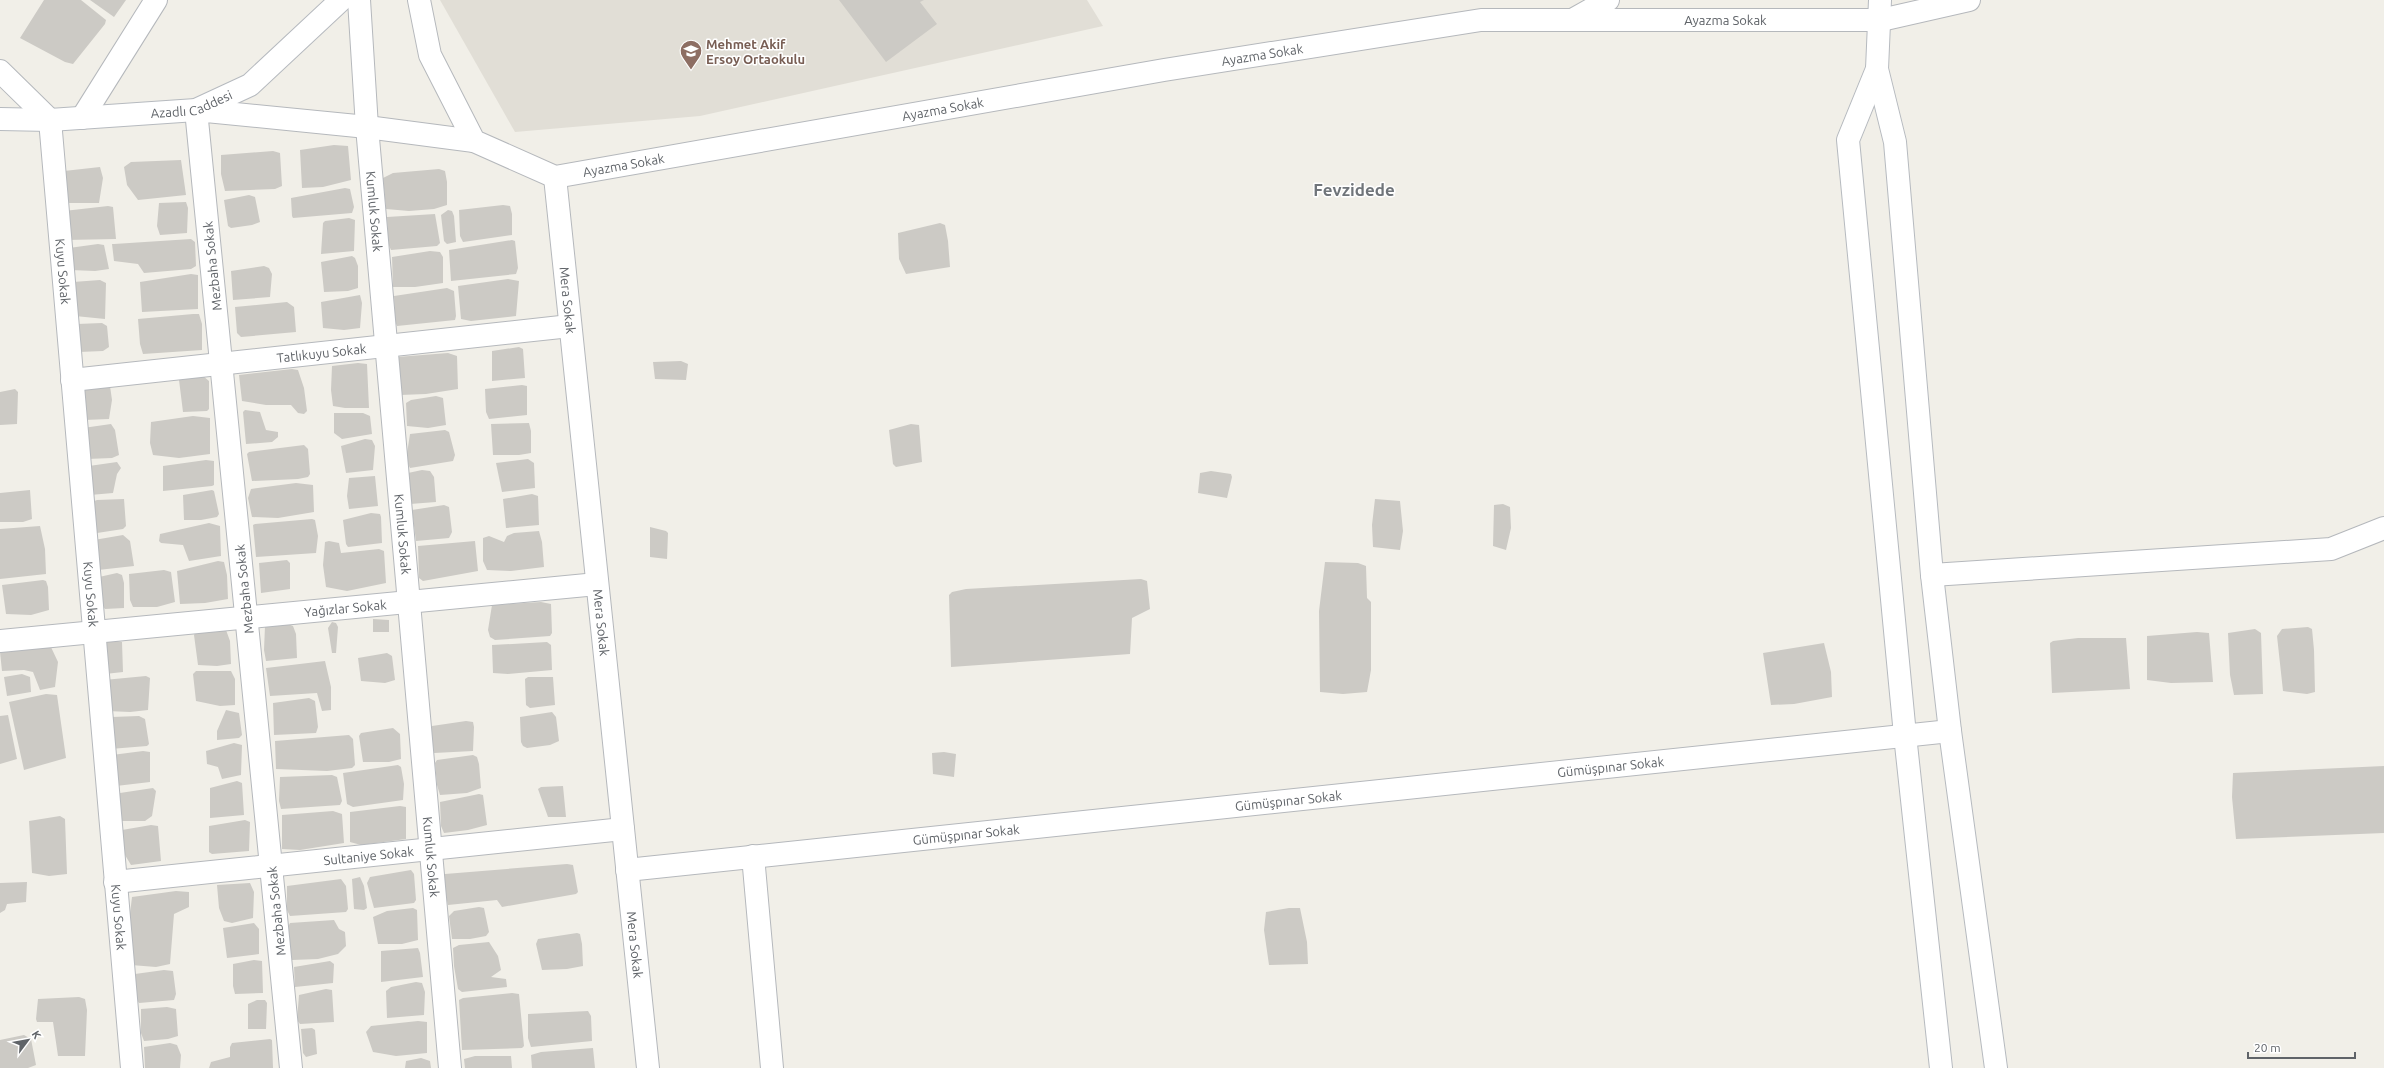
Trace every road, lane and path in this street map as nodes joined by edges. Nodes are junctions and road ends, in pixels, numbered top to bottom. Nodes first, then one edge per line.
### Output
1 (156, 0) edge
2 (341, 0) edge
3 (358, 0) edge
4 (419, 0) edge
5 (1608, 0) edge
6 (1969, 0) edge
7 (1880, 10) edge
8 (1571, 20) junction
9 (1877, 69) junction
10 (0, 71) edge
11 (196, 110) junction
12 (2, 117) edge
13 (82, 118) junction
14 (50, 120) junction
15 (367, 127) junction
16 (474, 141) junction
17 (555, 177) junction
18 (570, 326) junction
19 (386, 346) junction
20 (222, 364) junction
21 (72, 380) junction
22 (2384, 528) edge
23 (1932, 575) junction
24 (598, 584) junction
25 (409, 602) junction
26 (247, 619) junction
27 (93, 634) junction
28 (0, 641) edge
29 (1950, 731) junction
30 (1905, 735) junction
31 (623, 829) junction
32 (431, 848) junction
33 (753, 856) junction
34 (271, 865) junction
35 (627, 870) junction
36 (115, 882) junction
37 (132, 1068) edge
38 (291, 1068) edge
39 (450, 1068) edge
40 (648, 1068) edge
41 (772, 1068) edge
42 (1941, 1068) edge
43 (1996, 1068) edge

1 - 13 street
2 - 11 street, Azadlı Caddesi
3 - 15 street, Kumluk Sokak
4 - 16 street
5 - 8 street, Ayazma Sokak
6 - 7 street, Ayazma Sokak
7 - 8 street, Ayazma Sokak
7 - 9 street
8 - 17 street, Ayazma Sokak
9 - 23 street
9 - 30 street
10 - 14 street
11 - 13 street, Azadlı Caddesi
11 - 15 street
11 - 20 street, Mezbaha Sokak
12 - 14 street, Azadlı Caddesi
13 - 14 street, Azadlı Caddesi
14 - 21 street, Kuyu Sokak
15 - 16 street
15 - 19 street, Kumluk Sokak
16 - 17 street
17 - 18 street, Mera Sokak
18 - 19 street, Tatlıkuyu Sokak
18 - 24 street, Mera Sokak
19 - 20 street, Tatlıkuyu Sokak
19 - 25 street, Kumluk Sokak
20 - 21 street, Tatlıkuyu Sokak
20 - 26 street, Mezbaha Sokak
21 - 27 street, Kuyu Sokak
22 - 23 street
23 - 29 street
24 - 25 street, Yağızlar Sokak
24 - 31 street, Mera Sokak
25 - 26 street, Yağızlar Sokak
25 - 32 street, Kumluk Sokak
26 - 27 street, Yağızlar Sokak
26 - 34 street, Mezbaha Sokak
27 - 28 street, Yağızlar Sokak
27 - 36 street, Kuyu Sokak
29 - 30 street, Gümüşpınar Sokak
29 - 43 street
30 - 33 street, Gümüşpınar Sokak
30 - 42 street
31 - 32 street, Sultaniye Sokak
31 - 35 street, Mera Sokak
32 - 34 street, Sultaniye Sokak
32 - 39 street, Kumluk Sokak
33 - 35 street, Gümüşpınar Sokak
33 - 41 street
34 - 36 street, Sultaniye Sokak
34 - 38 street, Mezbaha Sokak
35 - 40 street, Mera Sokak
36 - 37 street, Kuyu Sokak

